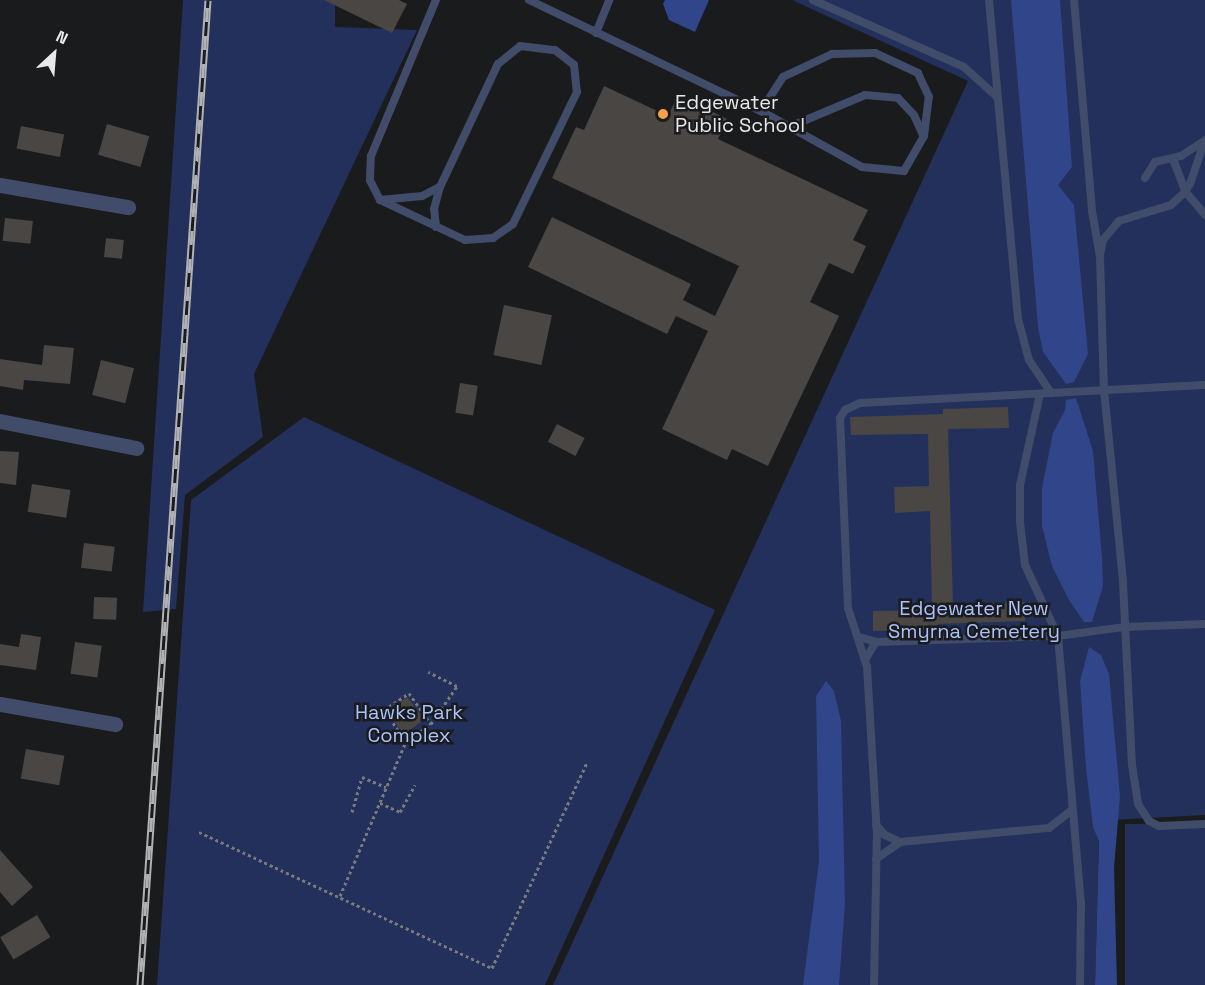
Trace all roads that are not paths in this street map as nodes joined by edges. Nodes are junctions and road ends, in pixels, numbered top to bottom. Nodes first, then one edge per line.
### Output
1 (436, 0) edge
2 (529, 0) edge
3 (609, 0) edge
4 (813, 0) edge
5 (989, 0) edge
6 (1074, 0) edge
7 (546, 4) edge
8 (596, 33) junction
9 (997, 98) junction
10 (761, 111) junction
11 (789, 127) junction
12 (924, 136) junction
13 (1205, 140) edge
14 (1173, 159) junction
15 (1145, 178) dead end
16 (0, 185) edge
17 (440, 187) junction
18 (1185, 191) junction
19 (380, 200) junction
20 (128, 207) dead end
21 (1205, 215) edge
22 (436, 226) junction
23 (1100, 257) junction
24 (1205, 385) edge
25 (1104, 390) junction
26 (1051, 393) junction
27 (1040, 394) junction
28 (0, 422) edge
29 (136, 448) dead end
30 (1205, 624) edge
31 (1125, 627) junction
32 (1058, 636) junction
33 (859, 637) junction
34 (876, 642) junction
35 (865, 660) junction
36 (0, 704) edge
37 (115, 724) dead end
38 (1072, 810) junction
39 (1205, 824) edge
40 (876, 825) junction
41 (900, 842) junction
42 (876, 859) junction
43 (874, 985) edge
44 (1080, 985) edge

1 - 19 lane
2 - 7 lane
3 - 8 lane
4 - 9 lane
5 - 9 lane
6 - 23 lane
7 - 8 lane
8 - 10 lane
9 - 26 lane
10 - 11 lane
10 - 12 lane
11 - 12 lane
11 - 12 lane
13 - 14 lane
13 - 18 lane
14 - 15 lane
14 - 18 lane
16 - 20 street
17 - 19 lane
17 - 22 lane
17 - 22 lane
18 - 21 lane
18 - 23 lane
19 - 22 lane
23 - 25 lane
24 - 25 lane
25 - 26 lane
25 - 31 lane
26 - 27 lane
27 - 32 lane
27 - 33 lane
28 - 29 street
30 - 31 lane
31 - 32 lane
31 - 39 lane
32 - 34 lane
32 - 38 lane
33 - 34 lane
33 - 35 lane
34 - 35 lane
35 - 40 lane
36 - 37 street
38 - 41 lane
38 - 44 lane
40 - 41 lane
40 - 42 lane
41 - 42 lane
42 - 43 lane

